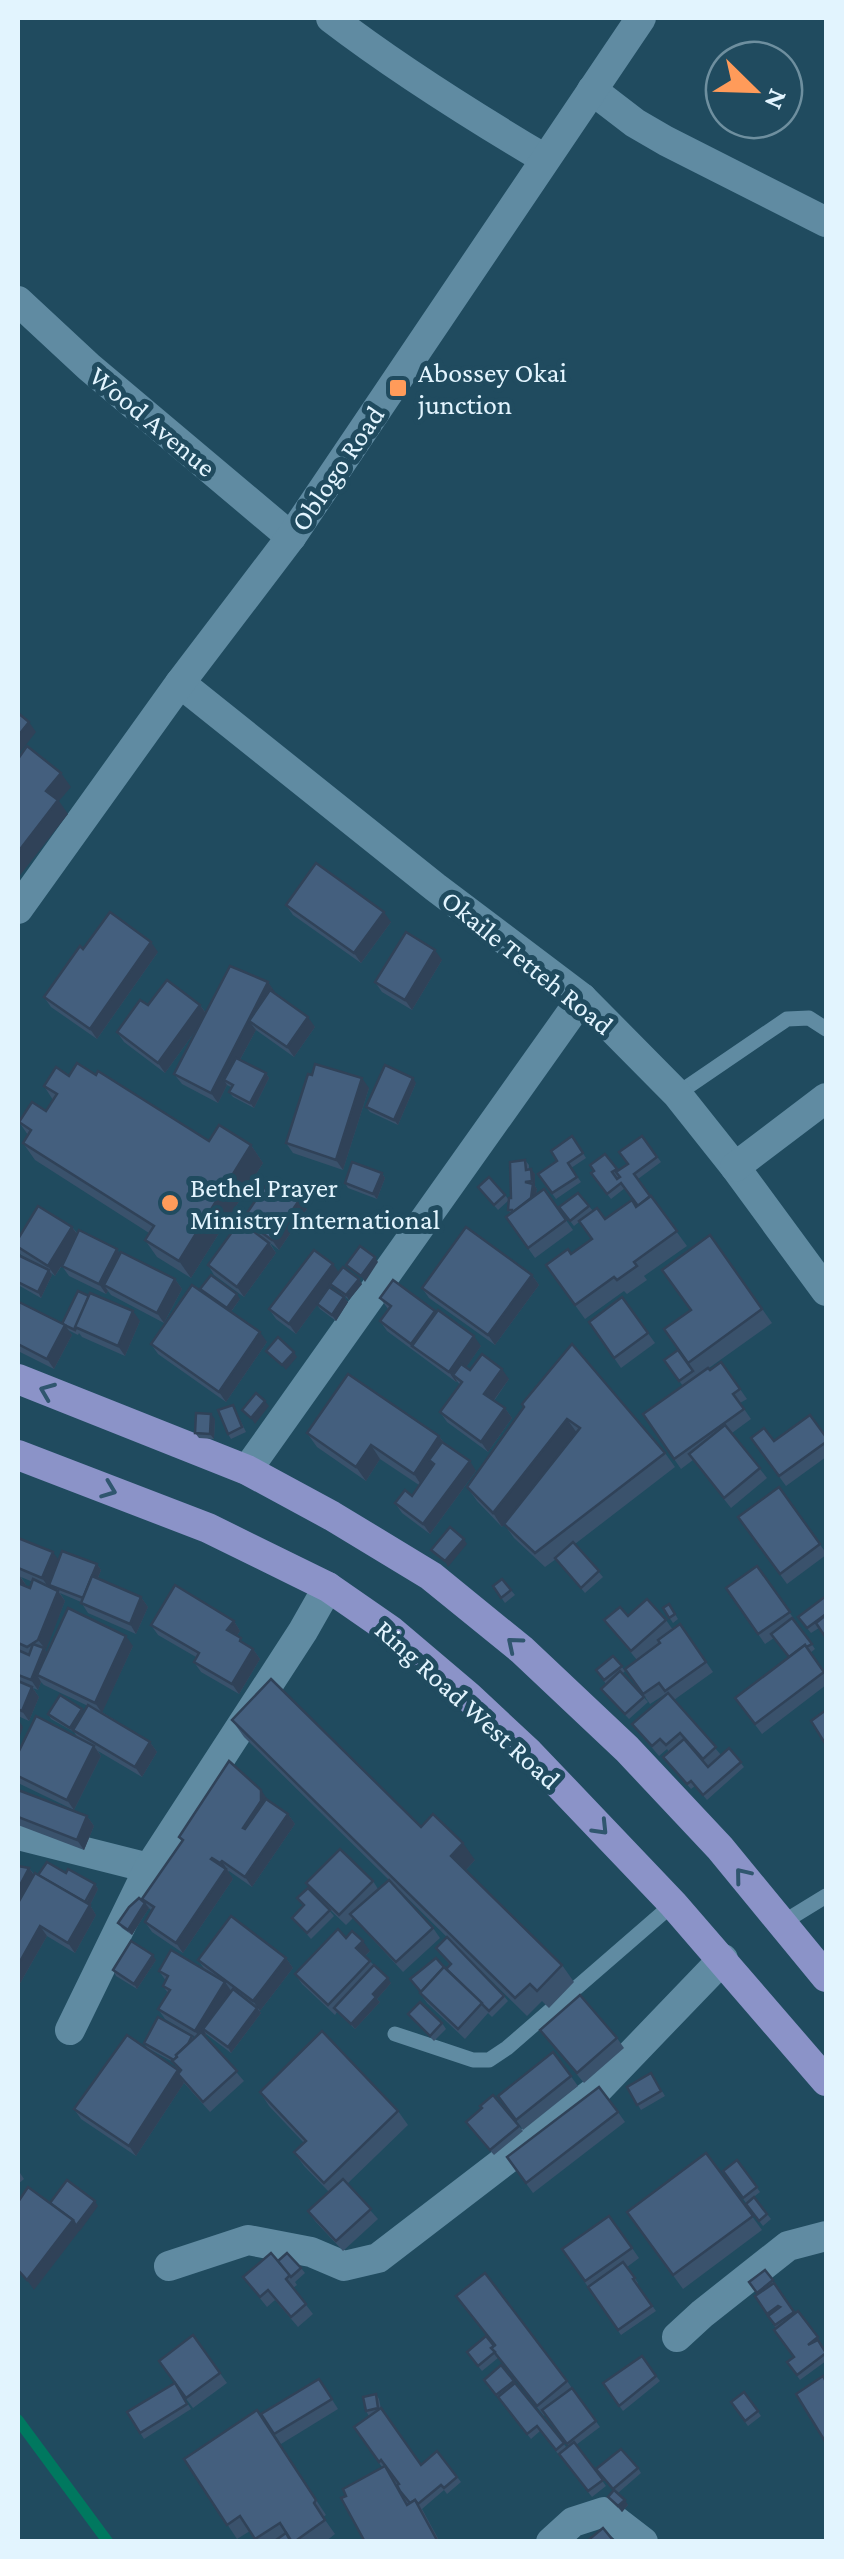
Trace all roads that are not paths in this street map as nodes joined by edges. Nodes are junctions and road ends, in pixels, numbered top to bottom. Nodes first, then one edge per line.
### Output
1 (331, 18) edge
2 (641, 18) edge
3 (592, 90) junction
4 (544, 159) junction
5 (826, 222) edge
6 (18, 302) edge
7 (290, 537) junction
8 (180, 683) junction
9 (18, 909) edge
10 (582, 998) junction
11 (826, 1029) edge
12 (677, 1094) junction
13 (826, 1098) edge
14 (735, 1167) junction
15 (826, 1291) edge
16 (18, 1379) edge
17 (18, 1456) edge
18 (247, 1470) junction
19 (328, 1586) junction
20 (18, 1835) edge
21 (149, 1868) junction
22 (826, 1896) edge
23 (674, 1904) junction
24 (782, 1924) junction
25 (722, 1959) junction
26 (826, 1977) edge
27 (70, 2030) dead end
28 (395, 2034) dead end
29 (826, 2081) edge
30 (826, 2236) edge
31 (169, 2266) dead end
32 (677, 2337) dead end
33 (551, 2542) edge
34 (643, 2542) edge

1 - 4 street
2 - 3 street, Oblogo Road
3 - 4 street, Oblogo Road
3 - 5 street
4 - 7 street, Oblogo Road
6 - 7 street, Wood Avenue
7 - 8 street, Oblogo Road
8 - 9 street, Oblogo Road
8 - 10 street, Okaile Tetteh Road
10 - 12 street, Okaile Tetteh Road
10 - 18 street
11 - 12 lane
12 - 14 street, Okaile Tetteh Road
13 - 14 street
14 - 15 street, Okaile Tetteh Road
18 -> 16 main road
17 -> 19 main road, Ring Road West Road
24 -> 18 main road
19 - 21 street
19 -> 23 main road, Ring Road West Road
20 - 21 street
21 - 27 street
22 - 24 lane
23 - 25 main road, Ring Road West Road
23 - 28 lane
24 - 26 main road
25 - 29 main road, Ring Road West Road
25 - 31 street
30 - 32 street
33 - 34 street

